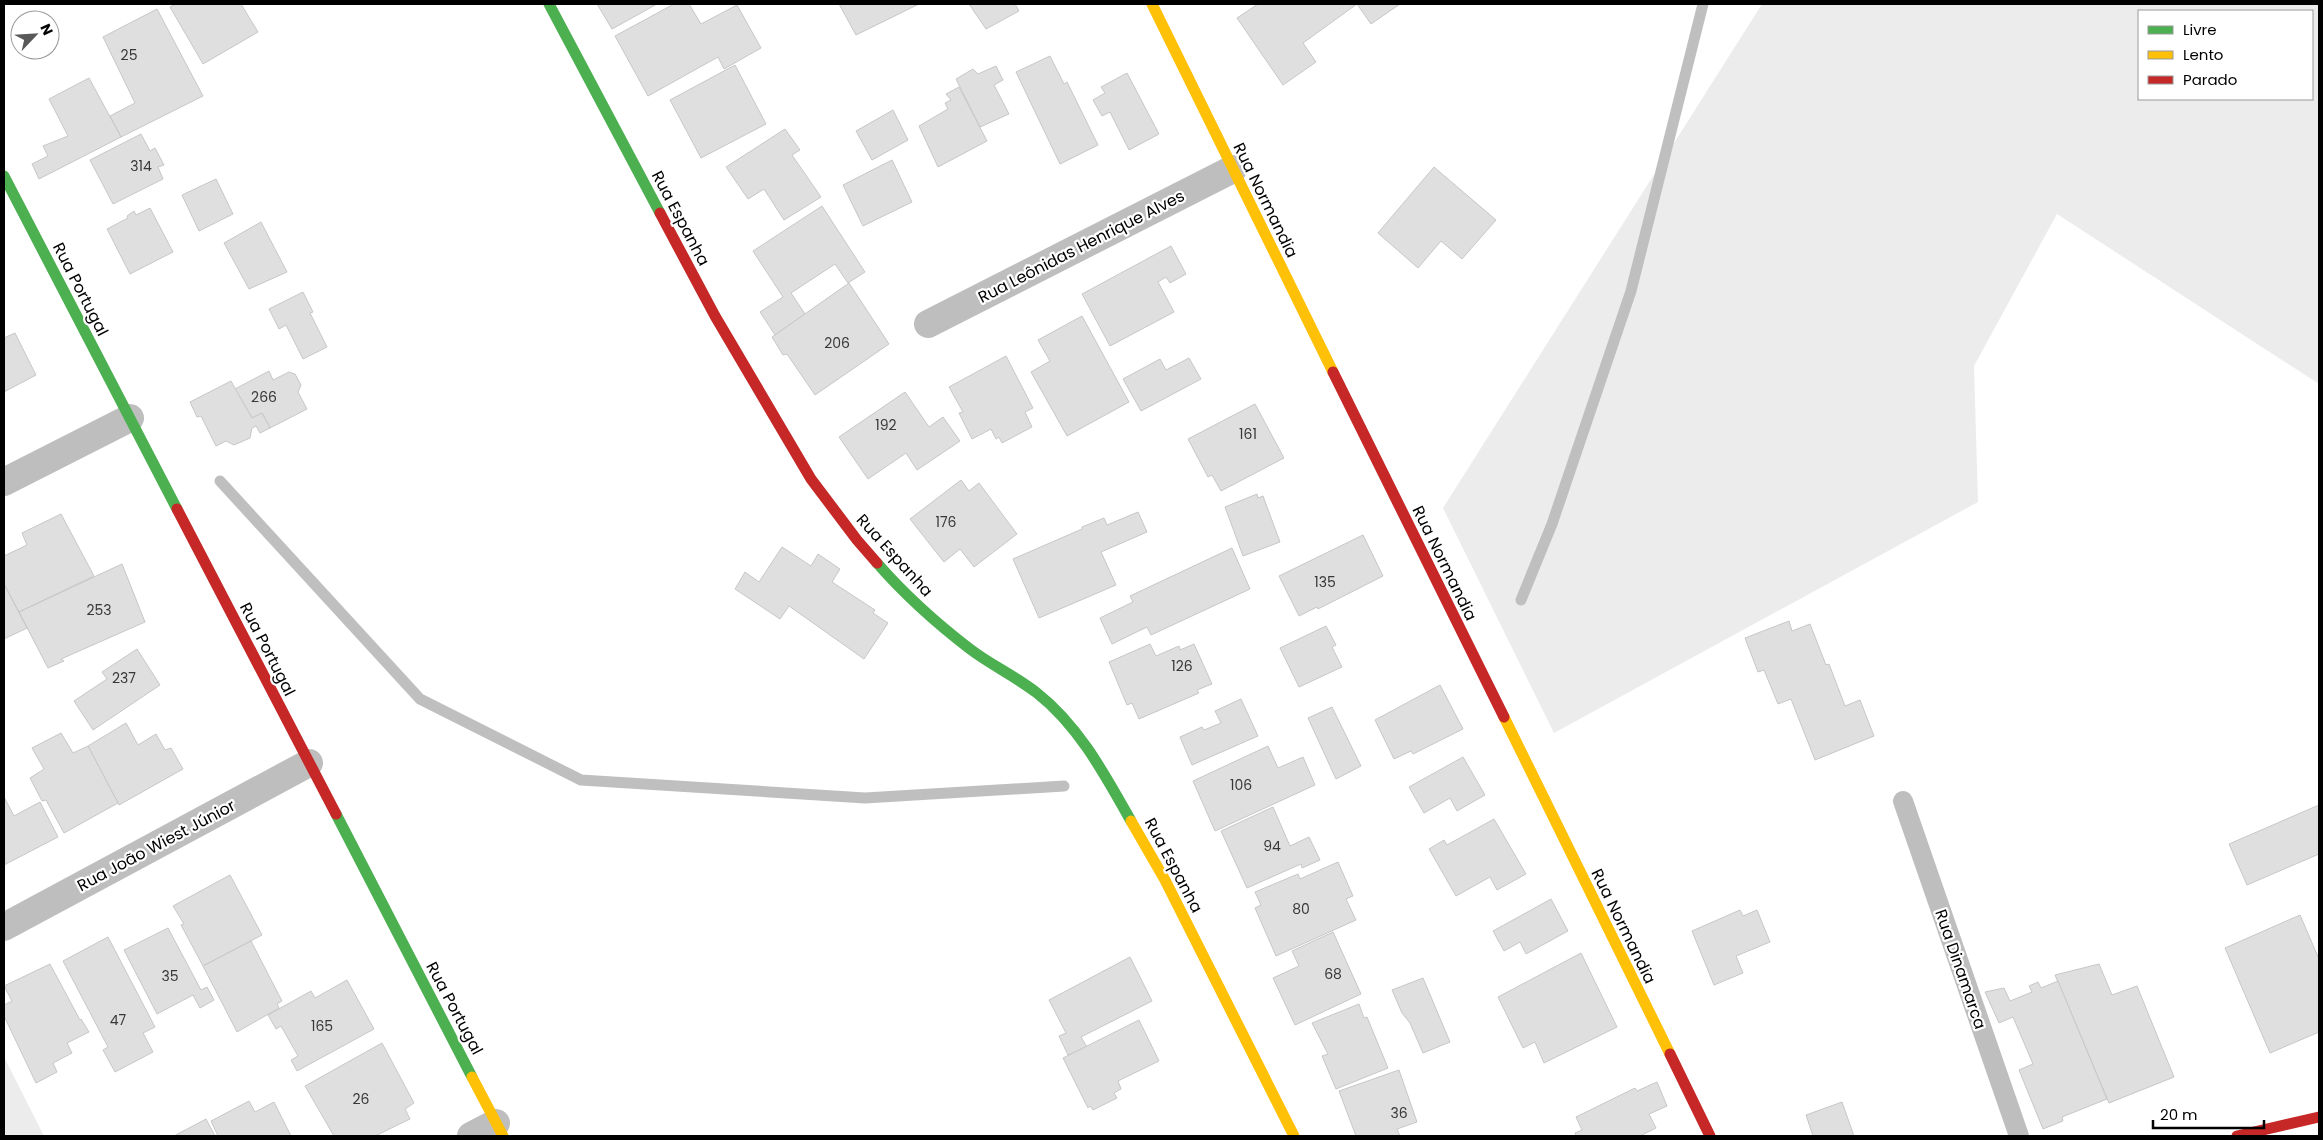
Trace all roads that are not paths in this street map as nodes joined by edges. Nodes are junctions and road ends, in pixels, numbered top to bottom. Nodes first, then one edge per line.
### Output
1 (550, 4) edge
2 (1152, 4) edge
3 (1233, 169) junction
4 (4, 176) edge
5 (928, 324) dead end
6 (130, 418) junction
7 (4, 482) edge
8 (309, 763) junction
9 (1903, 801) dead end
10 (4, 927) edge
11 (2319, 1117) edge
12 (500, 1130) edge
13 (471, 1136) edge
14 (1294, 1136) edge
15 (1710, 1136) edge
16 (2019, 1136) edge
17 (2237, 1136) edge

1 - 14 street, Rua Espanha
2 - 3 street, Rua Normandia
3 - 5 street, Rua Leônidas Henrique Alves
3 - 15 street, Rua Normandia
4 - 6 street, Rua Portugal
6 - 7 street
6 - 8 street, Rua Portugal
8 - 10 street, Rua João Wiest Júnior
8 - 12 street, Rua Portugal
9 - 16 lane, Rua Dinamarca
11 - 17 street
12 - 13 street

